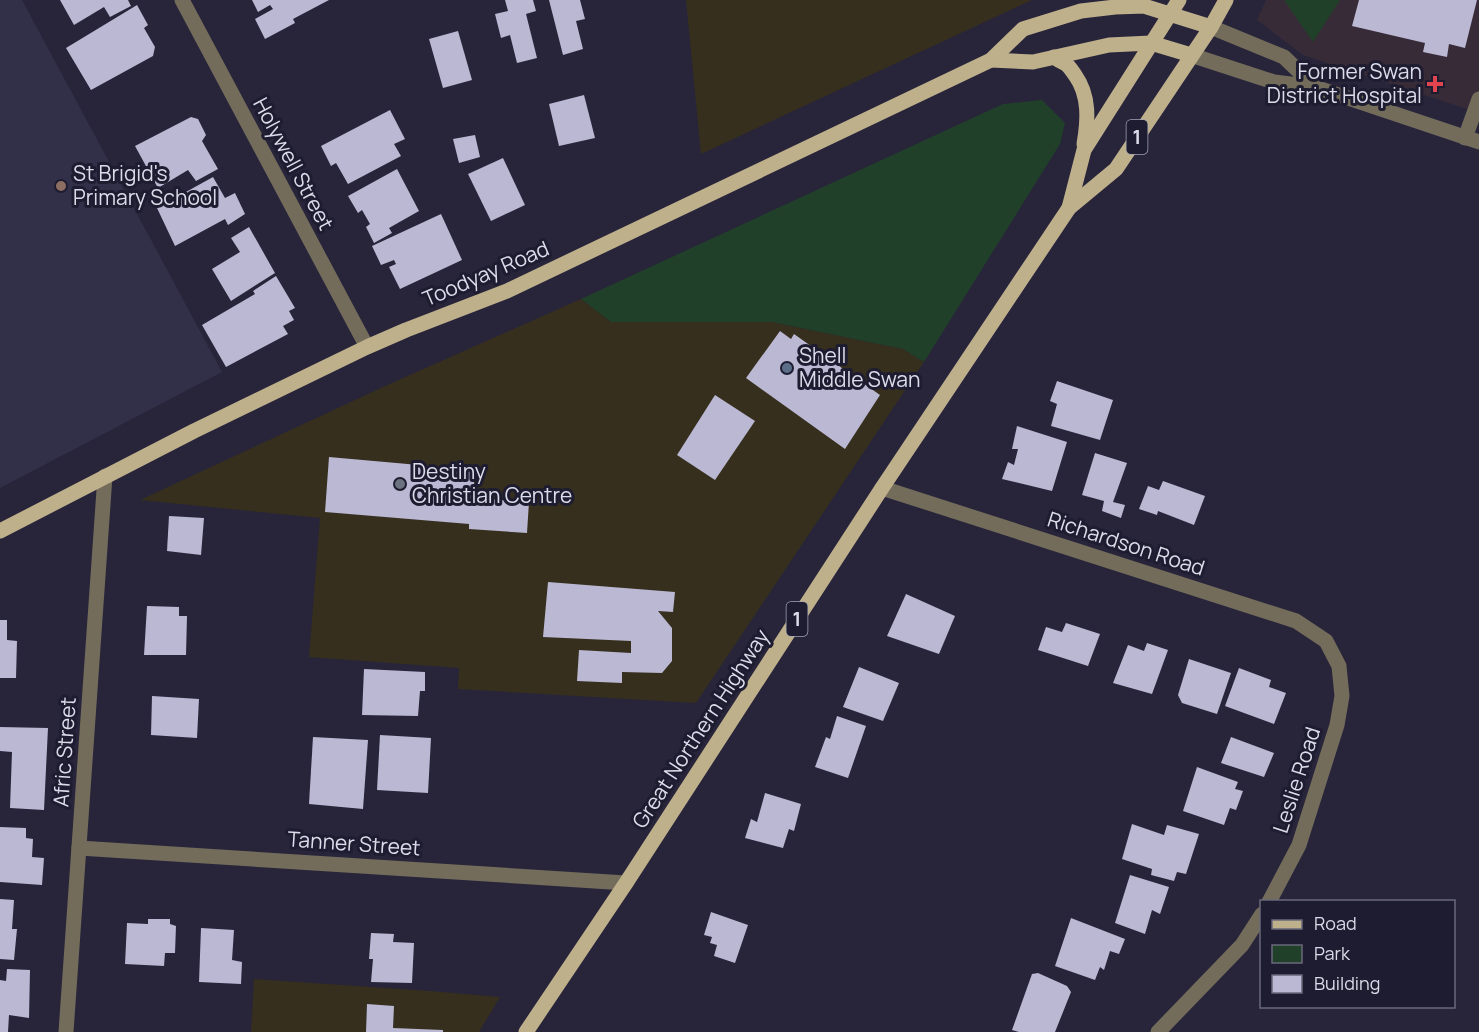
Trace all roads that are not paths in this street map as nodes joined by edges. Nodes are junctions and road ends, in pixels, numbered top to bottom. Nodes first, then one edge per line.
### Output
1 (182, 0) edge
2 (1179, 0) edge
3 (1226, 0) edge
4 (1171, 13) junction
5 (1211, 27) junction
6 (1151, 44) junction
7 (1191, 55) junction
8 (1054, 57) junction
9 (991, 60) junction
10 (1315, 87) junction
11 (1479, 99) edge
12 (1472, 140) edge
13 (1084, 150) junction
14 (1069, 208) junction
15 (368, 347) junction
16 (105, 476) junction
17 (882, 489) junction
18 (0, 531) edge
19 (1339, 666) joint
20 (80, 848) junction
21 (626, 883) junction
22 (1270, 900) edge
23 (1260, 917) edge
24 (66, 1032) edge
25 (526, 1032) edge
26 (1158, 1032) edge

1 - 15 street, Holywell Street
2 - 4 main road, Great Northern Highway / 1
3 - 5 main road, Great Northern Highway / 1
4 - 5 main road, Toodyay Road
4 - 6 main road, Great Northern Highway / 1
4 - 9 main road, Toodyay Road
5 - 7 main road, Great Northern Highway / 1
5 - 10 street
6 - 7 main road, Toodyay Road
6 - 8 main road, Toodyay Road
6 - 13 main road, Great Northern Highway / 1
7 - 10 street
7 - 14 main road, Great Northern Highway / 1
8 - 9 main road, Toodyay Road
8 - 13 main road
9 - 15 main road, Toodyay Road
10 - 12 street
11 - 12 street
13 - 14 main road, Great Northern Highway / 1
14 - 17 main road, Great Northern Highway / 1
15 - 16 main road, Toodyay Road
16 - 18 main road, Toodyay Road
16 - 20 street, Afric Street
17 - 19 street, Richardson Road
17 - 21 main road, Great Northern Highway / 1
19 - 22 street, Leslie Road
20 - 21 street, Tanner Street
20 - 24 street, Afric Street
21 - 25 main road, Great Northern Highway / 1
23 - 26 street

